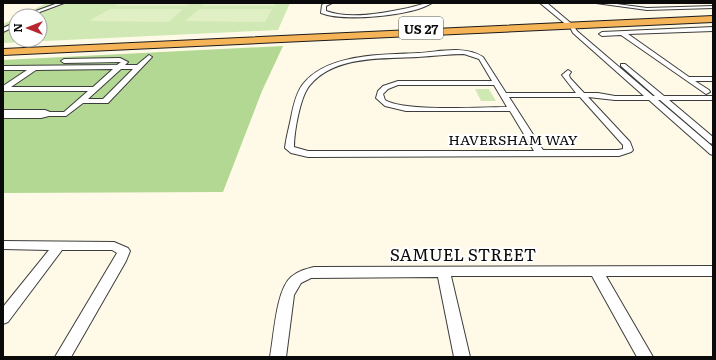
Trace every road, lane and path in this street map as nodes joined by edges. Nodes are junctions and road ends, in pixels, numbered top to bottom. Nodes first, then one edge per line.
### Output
1 (330, 3) edge
2 (430, 3) edge
3 (543, 3) edge
4 (598, 3) edge
5 (646, 3) edge
6 (704, 3) edge
7 (59, 4) edge
8 (713, 7) edge
9 (47, 8) edge
10 (48, 9) edge
11 (658, 10) junction
12 (713, 15) edge
13 (713, 19) edge
14 (568, 24) junction
15 (713, 29) edge
16 (622, 33) junction
17 (296, 34) junction
18 (602, 34) dead end
19 (196, 43) junction
20 (3, 48) edge
21 (3, 52) edge
22 (149, 57) dead end
23 (64, 60) dead end
24 (118, 67) junction
25 (139, 67) junction
26 (3, 68) edge
27 (34, 68) junction
28 (568, 72) dead end
29 (688, 79) junction
30 (713, 79) edge
31 (496, 82) junction
32 (3, 89) edge
33 (95, 89) junction
34 (644, 92) junction
35 (710, 92) edge
36 (504, 95) junction
37 (582, 95) junction
38 (598, 95) junction
39 (653, 95) junction
40 (662, 98) junction
41 (713, 98) edge
42 (81, 101) junction
43 (512, 109) junction
44 (3, 112) edge
45 (49, 114) junction
46 (3, 116) edge
47 (713, 140) edge
48 (713, 152) edge
49 (540, 153) junction
50 (3, 245) edge
51 (59, 245) junction
52 (596, 271) junction
53 (713, 271) edge
54 (444, 272) junction
55 (3, 318) edge
56 (63, 357) edge
57 (278, 357) edge
58 (462, 357) edge
59 (645, 357) edge

1 - 2 street
3 - 14 street
4 - 11 street
5 - 11 street
6 - 8 street
7 - 9 street
7 - 10 street
8 - 11 street
12 - 14 highway, US 27
13 - 14 highway, US 27
14 - 17 highway, US 27
14 - 19 highway, US 27
14 - 34 street
14 - 39 street
15 - 16 street
16 - 18 street
16 - 29 street
17 - 19 highway
17 - 20 highway, US 27
19 - 21 highway, US 27
22 - 25 street
23 - 24 street
24 - 25 street
24 - 27 street
24 - 33 street
25 - 42 street
26 - 27 street
27 - 32 street
28 - 37 street, HAVERSHAM WAY
29 - 30 street
29 - 35 street
31 - 36 street
31 - 43 street
31 - 49 street, HAVERSHAM WAY
32 - 33 street
33 - 42 street
34 - 38 street
34 - 39 street
35 - 39 street
36 - 37 street
36 - 43 street
37 - 38 street
37 - 49 street, HAVERSHAM WAY
38 - 39 street
39 - 40 street
39 - 48 street
40 - 41 street
40 - 47 street
42 - 45 street
43 - 49 street
44 - 45 street
45 - 46 street
50 - 51 street
51 - 55 street
51 - 56 street
52 - 53 street, SAMUEL STREET
52 - 54 street, SAMUEL STREET
52 - 59 street
54 - 57 street, SAMUEL STREET
54 - 58 street

